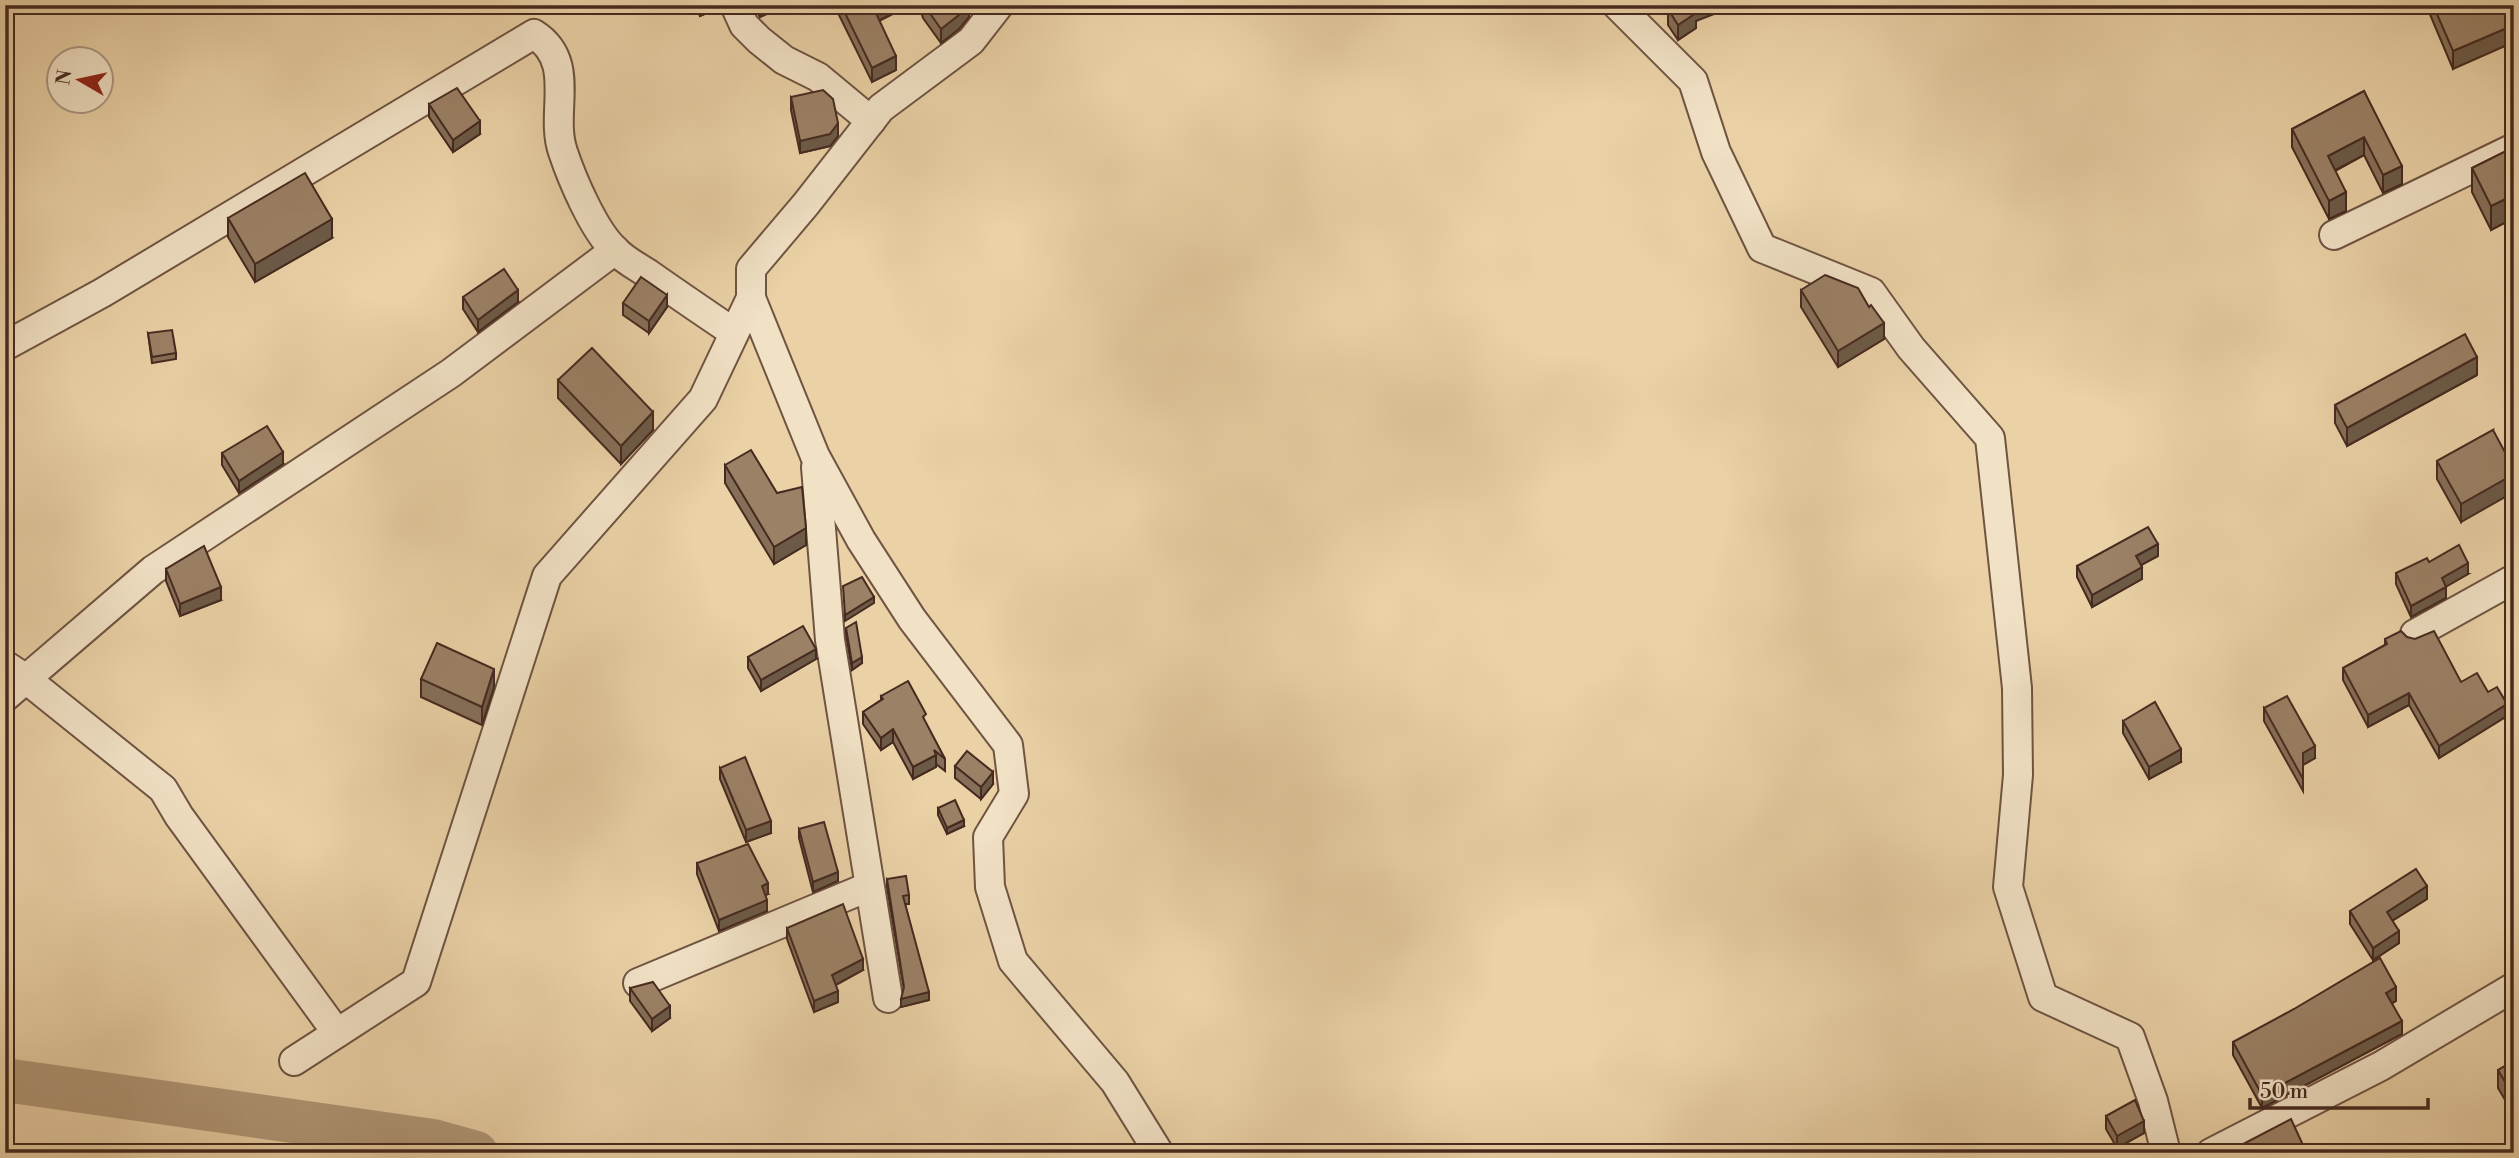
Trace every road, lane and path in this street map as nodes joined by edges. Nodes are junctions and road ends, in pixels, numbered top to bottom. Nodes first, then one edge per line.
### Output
1 (734, 5) edge
2 (999, 5) edge
3 (1617, 5) edge
4 (872, 121) junction
5 (2514, 148) edge
6 (2334, 235) dead end
7 (615, 250) junction
8 (751, 298) junction
9 (733, 332) junction
10 (5, 346) edge
11 (815, 456) junction
12 (2514, 579) edge
13 (2415, 634) dead end
14 (12, 680) edge
15 (868, 887) junction
16 (638, 983) edge
17 (2514, 987) edge
18 (888, 998) dead end
19 (337, 1033) junction
20 (294, 1061) dead end
21 (1159, 1153) edge
22 (2166, 1153) edge
23 (2211, 1153) edge

1 - 4 street
2 - 4 street
3 - 22 street
4 - 8 street
5 - 6 street
7 - 9 street
7 - 10 street
7 - 14 street
8 - 9 street
8 - 11 street
9 - 19 street
11 - 15 street
11 - 21 street
12 - 13 street
14 - 19 street
15 - 16 street
15 - 18 street
17 - 23 street
19 - 20 street

